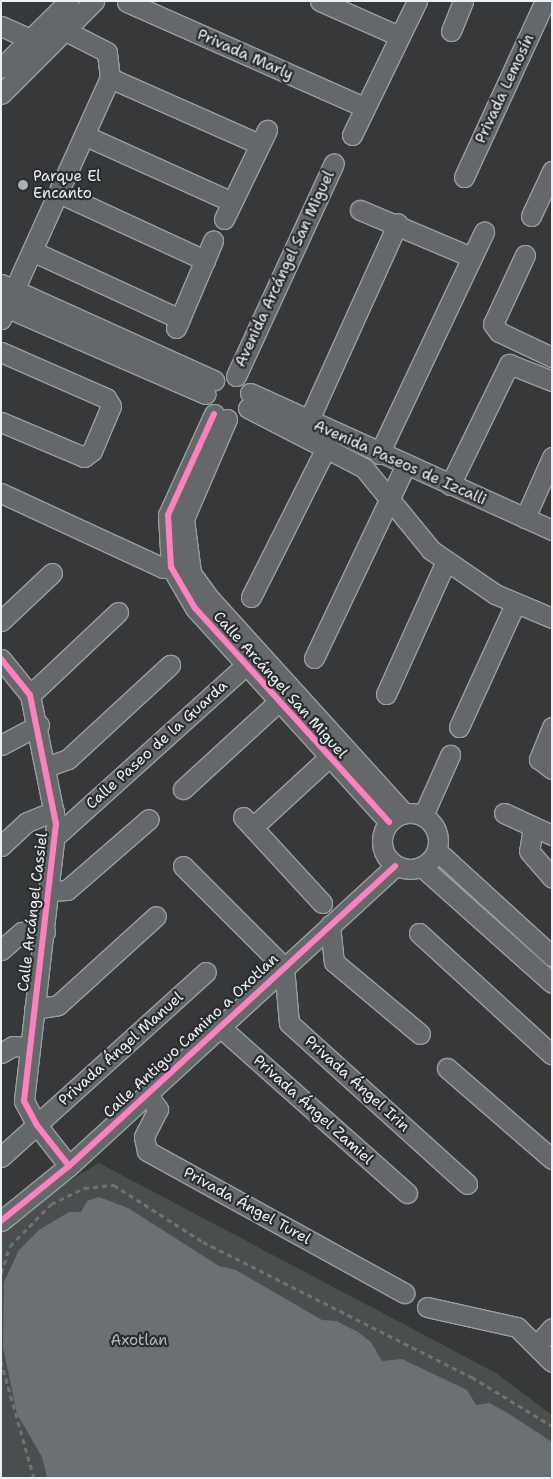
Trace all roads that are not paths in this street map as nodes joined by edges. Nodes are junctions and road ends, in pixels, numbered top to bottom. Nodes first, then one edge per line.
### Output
1 (69, 1) edge
2 (94, 1) edge
3 (320, 1) edge
4 (417, 1) edge
5 (463, 1) edge
6 (545, 1) edge
7 (126, 2) edge
8 (1, 26) edge
9 (57, 26) junction
10 (451, 31) dead end
11 (399, 36) junction
12 (30, 38) junction
13 (1, 68) edge
14 (110, 78) junction
15 (1, 94) edge
16 (364, 107) junction
17 (352, 134) dead end
18 (86, 136) junction
19 (334, 163) dead end
20 (552, 171) edge
21 (464, 177) dead end
22 (59, 193) junction
23 (232, 202) junction
24 (360, 210) dead end
25 (531, 216) dead end
26 (224, 219) dead end
27 (398, 223) junction
28 (484, 232) dead end
29 (213, 241) dead end
30 (32, 251) junction
31 (525, 255) dead end
32 (472, 257) junction
33 (205, 260) junction
34 (8, 287) edge
35 (3, 311) edge
36 (1, 352) edge
37 (552, 357) edge
38 (236, 376) junction
39 (552, 381) edge
40 (210, 387) junction
41 (249, 400) junction
42 (220, 416) junction
43 (1, 422) edge
44 (308, 422) junction
45 (327, 446) junction
46 (379, 454) junction
47 (552, 457) edge
48 (405, 466) junction
49 (450, 484) junction
50 (1, 493) edge
51 (388, 501) junction
52 (524, 518) junction
53 (552, 530) edge
54 (446, 561) junction
55 (171, 567) junction
56 (52, 573) dead end
57 (251, 597) dead end
58 (515, 604) junction
59 (118, 612) dead end
60 (552, 618) edge
61 (1, 620) edge
62 (314, 658) dead end
63 (1, 659) edge
64 (252, 659) junction
65 (170, 665) dead end
66 (386, 694) dead end
67 (30, 695) junction
68 (278, 702) junction
69 (39, 725) junction
70 (459, 727) dead end
71 (552, 727) edge
72 (1, 745) edge
73 (450, 755) dead end
74 (328, 758) junction
75 (545, 764) edge
76 (46, 767) junction
77 (183, 789) dead end
78 (54, 811) junction
79 (504, 813) dead end
80 (423, 816) junction
81 (396, 818) junction
82 (149, 819) dead end
83 (533, 827) junction
84 (552, 835) edge
85 (56, 836) junction
86 (1, 846) edge
87 (437, 851) junction
88 (183, 866) dead end
89 (396, 866) junction
90 (422, 867) junction
91 (552, 877) edge
92 (49, 891) junction
93 (322, 903) dead end
94 (156, 916) dead end
95 (330, 925) junction
96 (45, 932) junction
97 (419, 933) dead end
98 (1, 950) edge
99 (552, 956) edge
100 (284, 967) junction
101 (206, 972) dead end
102 (552, 982) edge
103 (34, 1009) junction
104 (220, 1027) junction
105 (420, 1034) dead end
106 (29, 1047) junction
107 (1, 1053) edge
108 (552, 1055) edge
109 (447, 1068) dead end
110 (147, 1094) junction
111 (36, 1124) junction
112 (1, 1157) edge
113 (552, 1159) edge
114 (69, 1166) junction
115 (467, 1184) dead end
116 (406, 1193) dead end
117 (1, 1221) edge
118 (404, 1293) dead end
119 (427, 1307) dead end
120 (552, 1328) edge
121 (547, 1353) edge

1 - 9 street
2 - 9 street
3 - 11 street
4 - 11 street
5 - 10 street
6 - 21 street, Privada Lemosín
7 - 16 street, Privada Marly
8 - 12 street
9 - 12 street
9 - 14 street
9 - 15 street
11 - 16 street
12 - 13 street
14 - 18 street
14 - 23 street
16 - 17 street
18 - 22 street
18 - 23 street
19 - 38 street, Avenida Arcángel San Miguel
20 - 25 street
22 - 30 street
22 - 33 street
23 - 26 street
24 - 27 street
27 - 32 street
27 - 44 street
28 - 32 street
29 - 33 street
30 - 33 street
30 - 34 street
31 - 37 street
32 - 46 street
34 - 35 street
34 - 40 street
35 - 40 street
36 - 43 street
38 - 40 street
38 - 41 street
39 - 49 street
40 - 42 street
41 - 42 street
41 - 44 street, Avenida Paseos de Izcalli
41 - 45 street, Avenida Paseos de Izcalli
42 - 55 street, Calle Arcángel San Miguel
42 - 64 street, Calle Arcángel San Miguel
44 - 46 street, Avenida Paseos de Izcalli
45 - 51 street, Avenida Paseos de Izcalli
45 - 57 street
46 - 48 street, Avenida Paseos de Izcalli
47 - 52 street
48 - 49 street, Avenida Paseos de Izcalli
48 - 51 street
49 - 52 street, Avenida Paseos de Izcalli
50 - 55 street
51 - 54 street, Avenida Paseos de Izcalli
51 - 62 street
52 - 53 street, Avenida Paseos de Izcalli
54 - 58 street, Avenida Paseos de Izcalli
54 - 66 street
55 - 64 street, Calle Arcángel San Miguel
56 - 61 street
58 - 60 street, Avenida Paseos de Izcalli
58 - 70 street
59 - 67 street
63 - 67 street, Calle Arcángel Cassiel
64 - 68 street, Calle Arcángel San Miguel
64 - 81 street, Calle Arcángel San Miguel
64 - 85 street, Calle Paseo de la Guarda
65 - 76 street
67 - 69 street, Calle Arcángel Cassiel
68 - 74 street, Calle Arcángel San Miguel
68 - 77 street
69 - 72 street
69 - 76 street, Calle Arcángel Cassiel
71 - 75 street
73 - 80 street
74 - 81 street, Calle Arcángel San Miguel
74 - 93 street
76 - 78 street, Calle Arcángel Cassiel
78 - 85 street, Calle Arcángel Cassiel
78 - 86 street
79 - 83 street
80 - 81 street
80 - 87 street
81 - 89 street
82 - 92 street
83 - 84 street
83 - 91 street
85 - 92 street, Calle Arcángel Cassiel
87 - 90 street
87 - 99 street
88 - 100 street
89 - 90 street
89 - 95 street, Calle Antiguo Camino a Oxotlan
90 - 102 street
92 - 96 street, Calle Arcángel Cassiel
94 - 103 street
95 - 100 street, Calle Antiguo Camino a Oxotlan
95 - 105 street
96 - 98 street
96 - 103 street, Calle Arcángel Cassiel
97 - 108 street
100 - 104 street, Calle Antiguo Camino a Oxotlan
100 - 115 street, Privada Ángel Irin
101 - 111 street, Privada Ángel Manuel
103 - 106 street, Calle Arcángel Cassiel
104 - 110 street, Calle Antiguo Camino a Oxotlan
104 - 116 street, Privada Ángel Zamiel
106 - 107 street
106 - 111 street, Calle Arcángel Cassiel
109 - 113 street
110 - 114 street, Calle Antiguo Camino a Oxotlan
110 - 118 street, Privada Ángel Turel
111 - 112 street, Privada Ángel Manuel
111 - 114 street, Calle Arcángel Cassiel
114 - 117 street, Calle Antiguo Camino a Oxotlan
119 - 121 street
120 - 121 street

